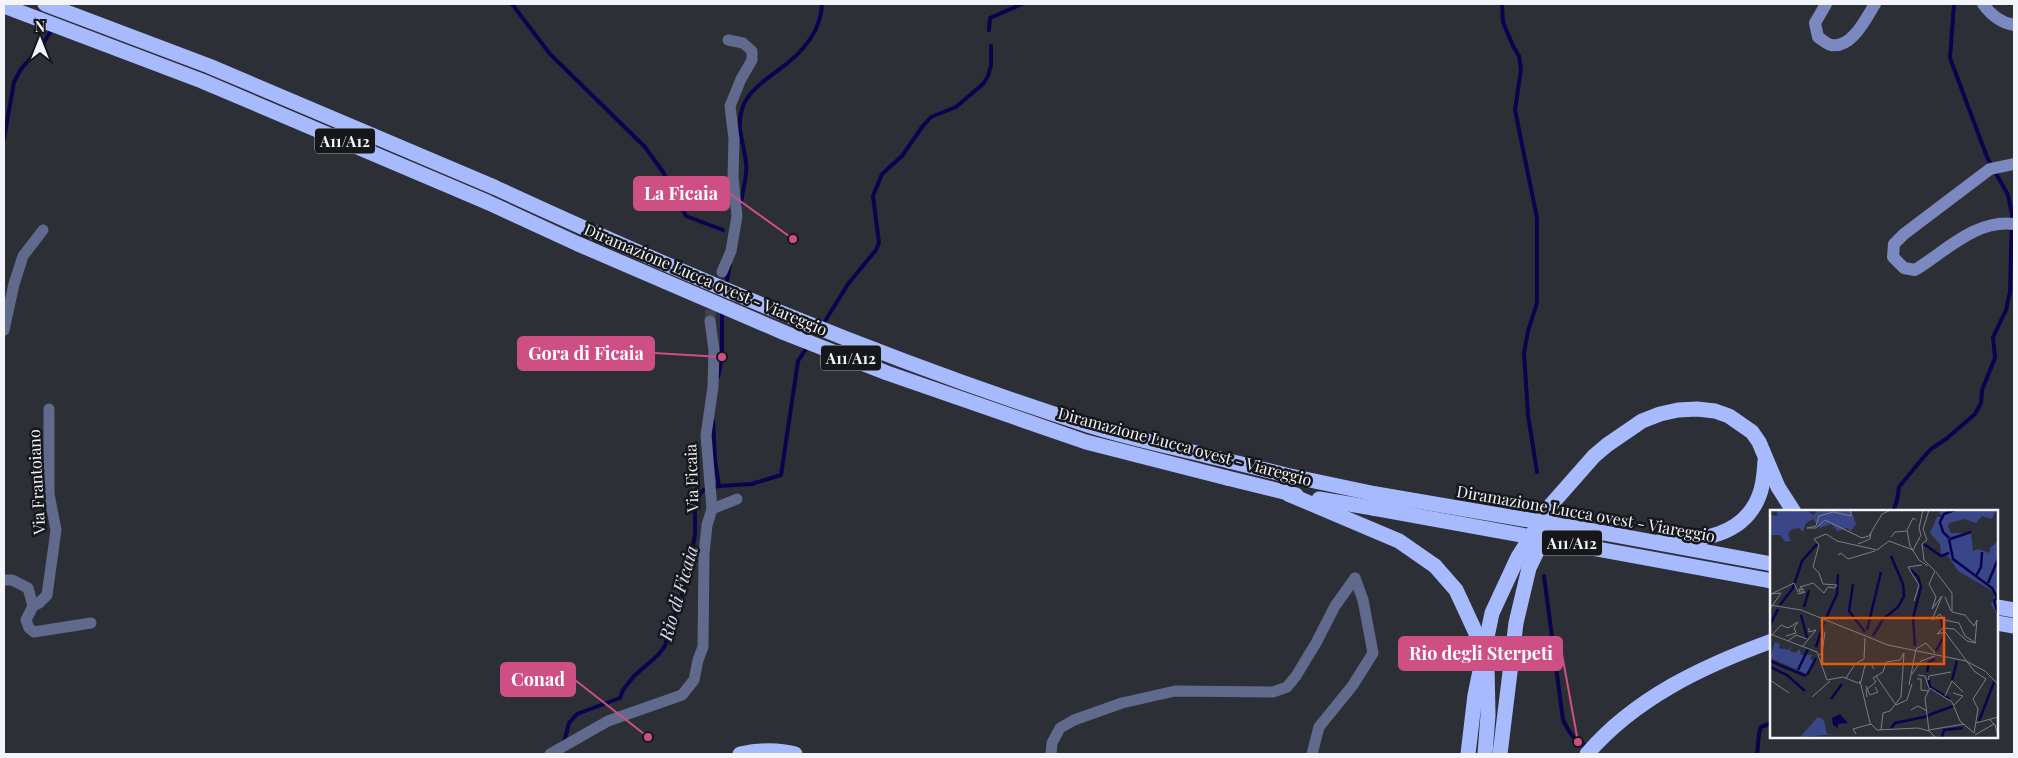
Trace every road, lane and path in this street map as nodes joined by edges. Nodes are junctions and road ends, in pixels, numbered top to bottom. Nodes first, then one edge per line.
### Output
1 (45, 4) edge
2 (1826, 4) edge
3 (1875, 4) edge
4 (1984, 4) edge
5 (4, 6) edge
6 (2014, 25) edge
7 (728, 40) dead end
8 (2014, 164) edge
9 (2010, 224) edge
10 (43, 230) dead end
11 (722, 272) tunnel mouth
12 (710, 321) tunnel mouth
13 (4, 330) edge
14 (48, 409) dead end
15 (1766, 457) junction
16 (1570, 486) junction
17 (1288, 494) junction
18 (737, 499) dead end
19 (1374, 501) junction
20 (712, 509) junction
21 (1793, 510) edge
22 (1599, 532) junction
23 (1770, 564) edge
24 (4, 580) edge
25 (1770, 581) edge
26 (33, 606) junction
27 (1998, 607) edge
28 (2014, 610) edge
29 (91, 623) dead end
30 (1998, 623) edge
31 (2014, 626) edge
32 (1770, 642) edge
33 (553, 753) edge
34 (740, 754) edge
35 (795, 754) edge
36 (1051, 754) edge
37 (1312, 754) edge
38 (1468, 754) edge
39 (1484, 754) edge
40 (1500, 754) edge
41 (1587, 754) edge

1 - 19 highway, Diramazione Lucca ovest - Viareggio / A11/A12, bridge
2 - 3 street
4 - 6 street
5 - 17 highway, Diramazione Lucca ovest - Viareggio / A11/A12, bridge
7 - 11 street
8 - 9 street
10 - 13 street
12 - 20 street, Via Ficaia
14 - 26 street, Via Frantoiano
15 - 16 highway
15 - 21 highway
15 - 22 highway
16 - 38 highway
16 - 40 highway
17 - 19 highway, Diramazione Lucca ovest - Viareggio / A11/A12
17 - 39 highway, bridge
18 - 20 street
19 - 22 highway, Diramazione Lucca ovest - Viareggio / A11/A12, bridge
19 - 25 highway, Diramazione Lucca ovest - Viareggio / A11/A12, bridge
20 - 33 street, Via Ficaia
22 - 23 highway, Diramazione Lucca ovest - Viareggio / A11/A12, bridge
24 - 26 street
26 - 29 street
27 - 28 highway
30 - 31 highway
32 - 41 highway
34 - 35 highway
36 - 37 street

